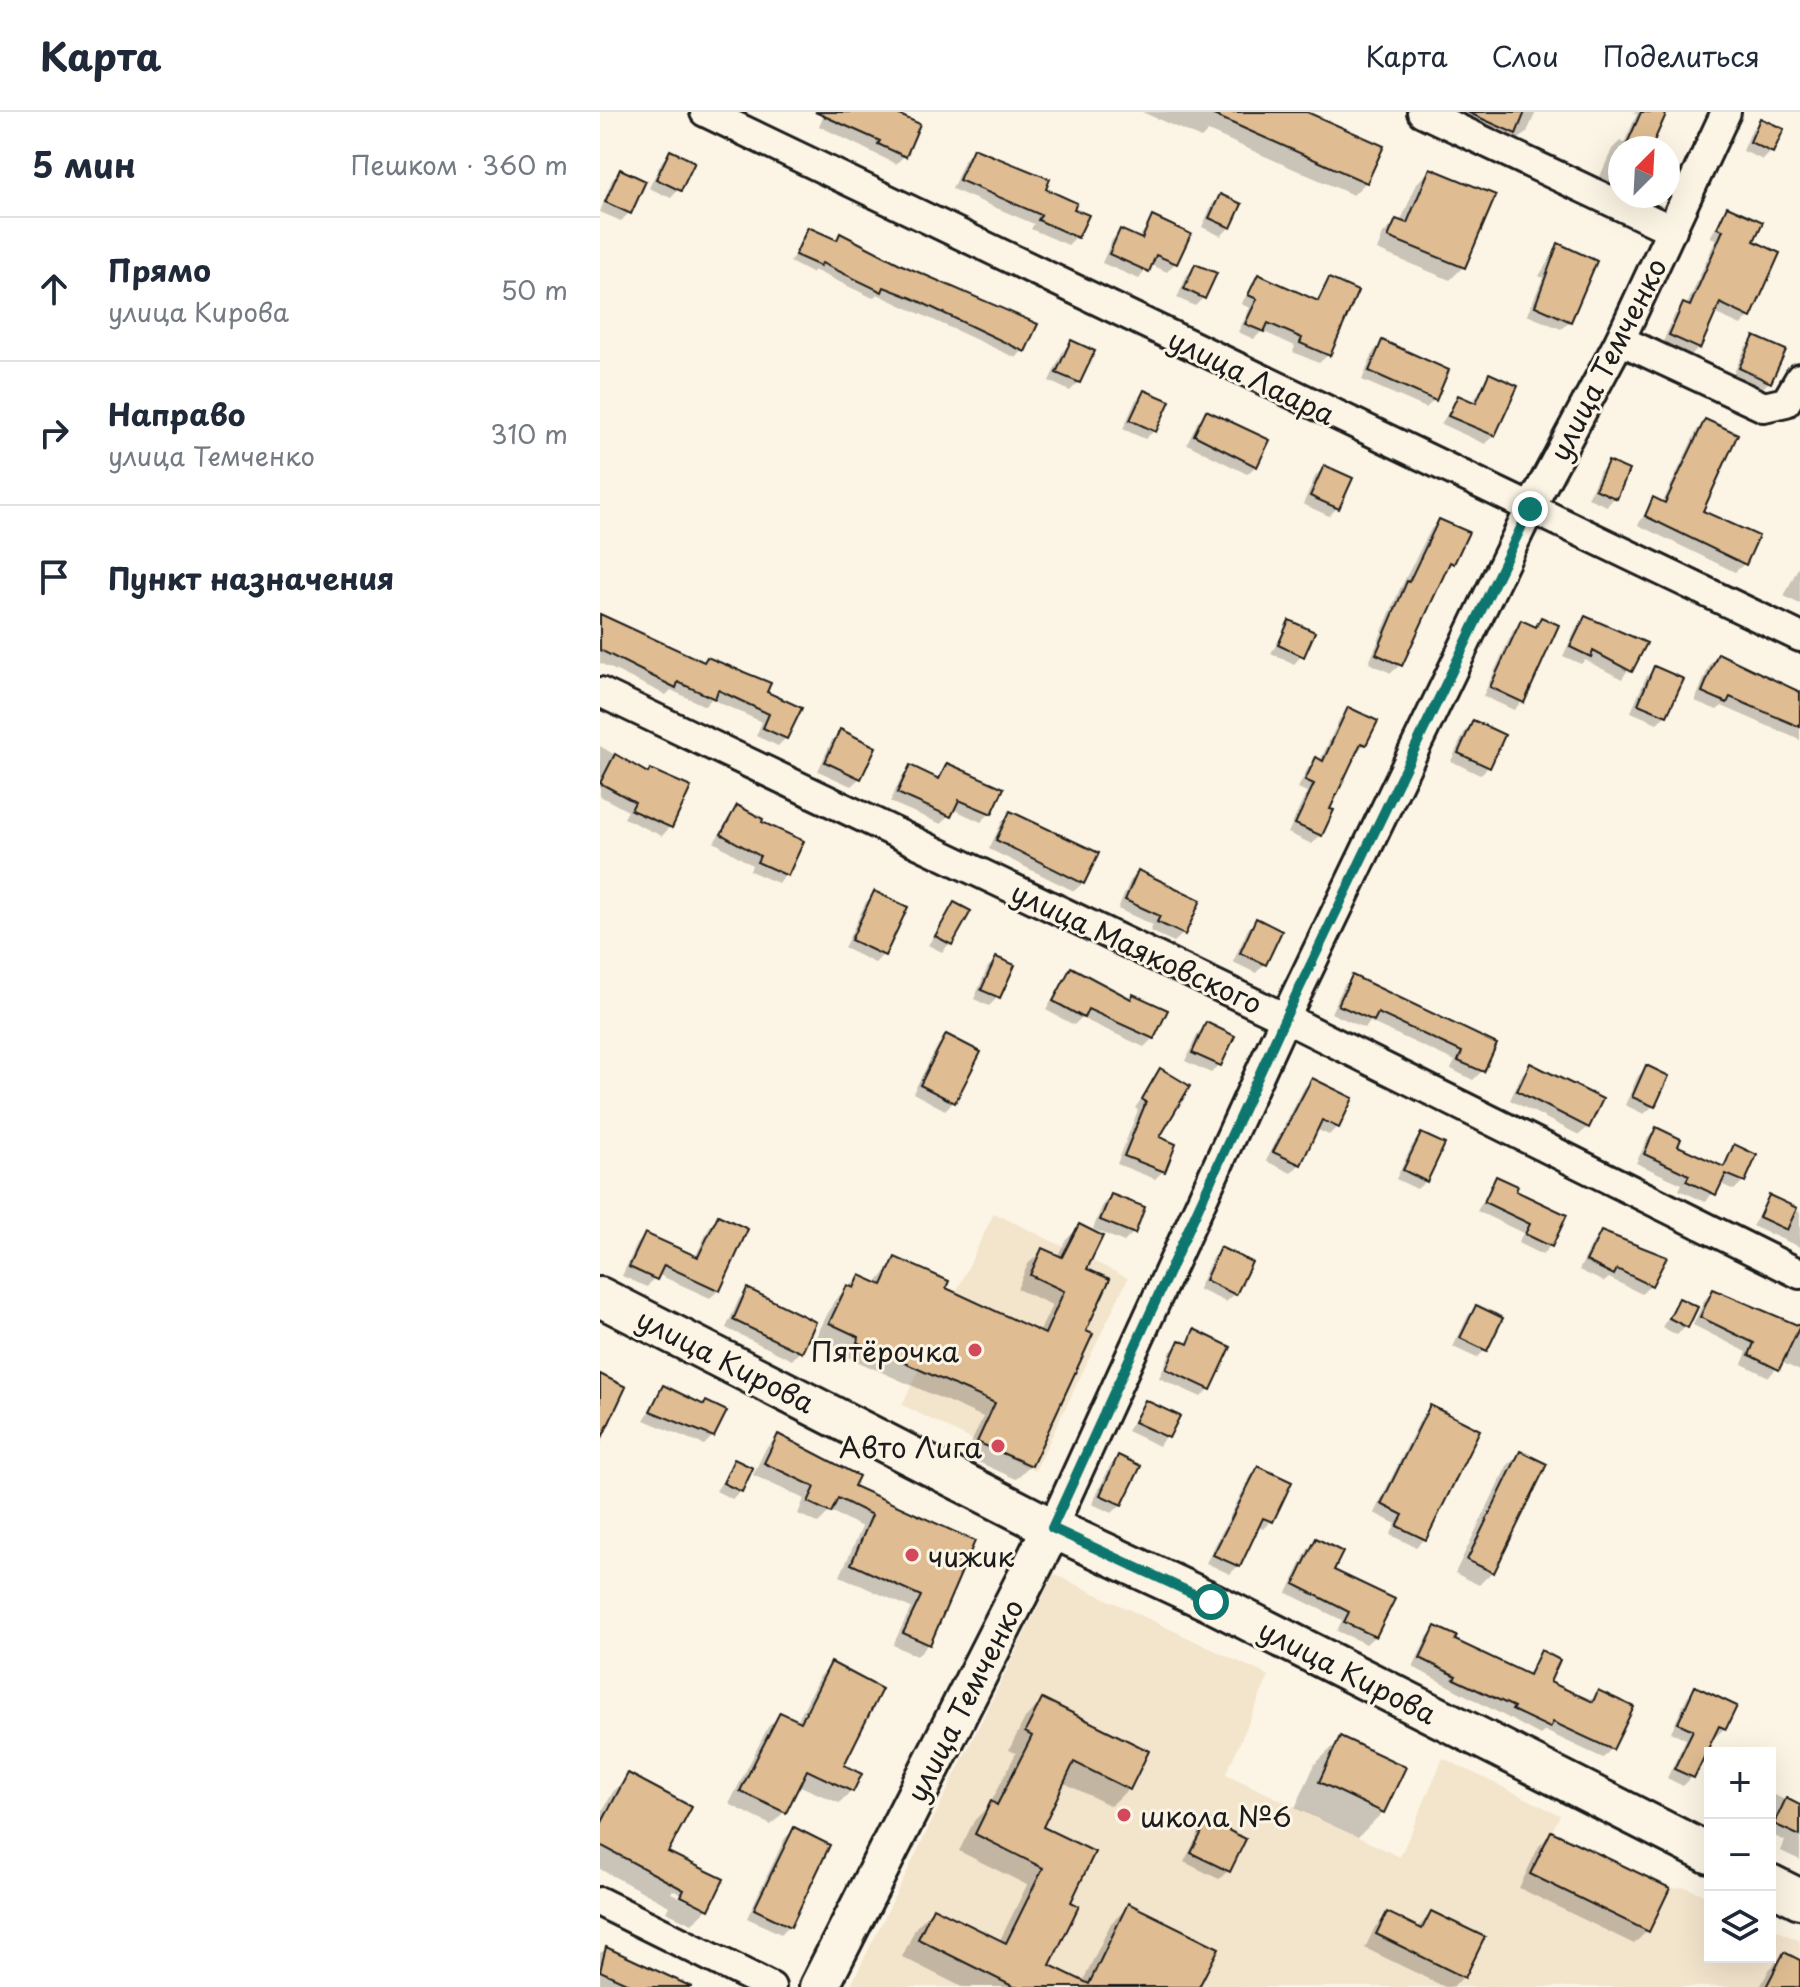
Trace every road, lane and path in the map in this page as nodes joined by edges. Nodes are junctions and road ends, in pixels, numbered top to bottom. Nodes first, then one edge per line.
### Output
1 (705, 112) edge
2 (1422, 112) edge
3 (1726, 112) edge
4 (1672, 230) junction
5 (1620, 340) junction
6 (1800, 378) edge
7 (1530, 509) junction
8 (1800, 637) edge
9 (600, 692) edge
10 (1285, 1018) junction
11 (1800, 1274) edge
12 (600, 1297) edge
13 (1052, 1528) junction
14 (1704, 1851) edge
15 (1776, 1887) edge
16 (1800, 1899) edge
17 (600, 1902) edge
18 (771, 1987) edge
19 (819, 1987) edge

1 - 7 street, улица Лаара
2 - 4 street
3 - 4 street, улица Темченко
4 - 5 street, улица Темченко
5 - 6 street
5 - 7 street, улица Темченко
7 - 8 street, улица Лаара
7 - 10 street, улица Темченко
9 - 10 street, улица Маяковского
10 - 11 street, улица Маяковского
10 - 13 street, улица Темченко
12 - 13 main road, улица Кирова
13 - 14 main road, улица Кирова
13 - 19 main road, улица Темченко
15 - 16 main road
17 - 18 street

